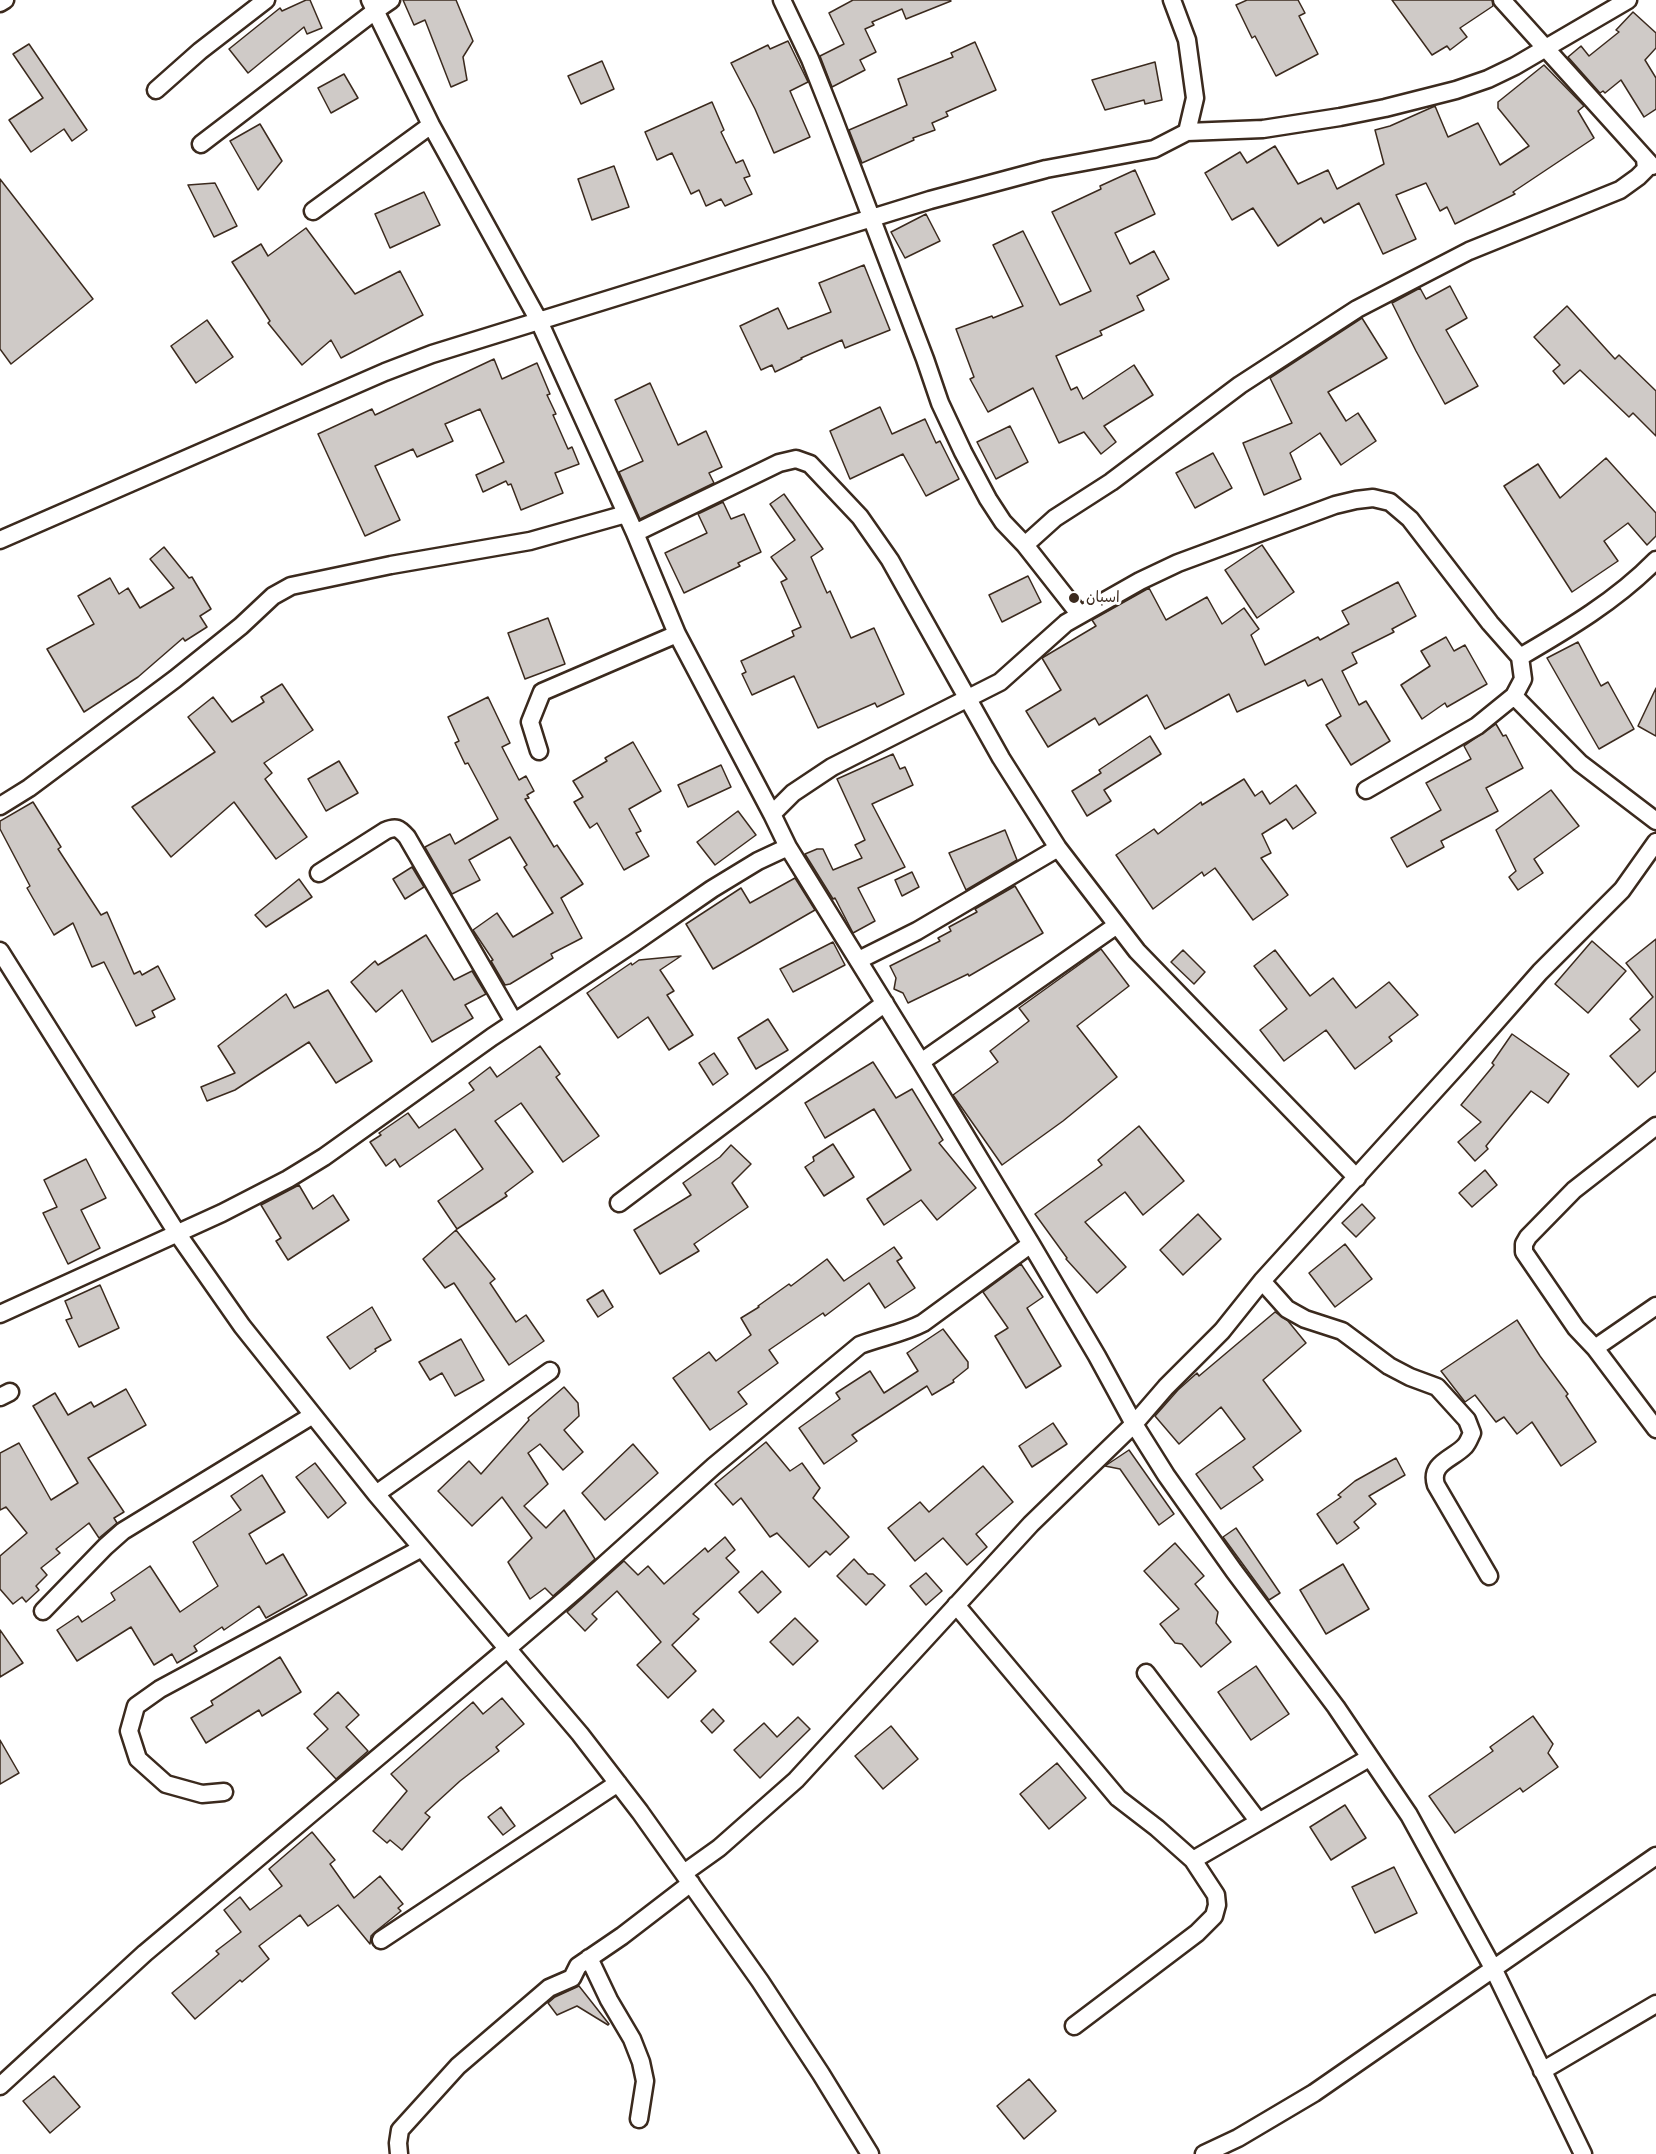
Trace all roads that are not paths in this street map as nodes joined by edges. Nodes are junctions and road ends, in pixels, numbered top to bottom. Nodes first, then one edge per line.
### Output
1 (5, 0) edge
2 (266, 0) edge
3 (391, 0) edge
4 (782, 0) edge
5 (1172, 0) edge
6 (1502, 0) edge
7 (1628, 0) edge
8 (0, 3) edge
9 (372, 5) edge
10 (1546, 48) junction
11 (156, 90) dead end
12 (431, 125) junction
13 (1187, 132) junction
14 (201, 144) dead end
15 (1651, 164) edge
16 (313, 212) dead end
17 (872, 218) junction
18 (539, 321) junction
19 (626, 514) junction
20 (634, 532) junction
21 (0, 540) edge
22 (1025, 545) junction
23 (1656, 560) edge
24 (1080, 615) junction
25 (677, 634) junction
26 (1520, 657) junction
27 (1514, 696) junction
28 (968, 699) junction
29 (539, 751) dead end
30 (1366, 790) dead end
31 (0, 806) edge
32 (772, 814) junction
33 (1656, 821) edge
34 (1656, 842) edge
35 (788, 848) junction
36 (1058, 848) junction
37 (319, 873) dead end
38 (1117, 925) junction
39 (0, 951) edge
40 (859, 960) junction
41 (885, 1003) junction
42 (514, 1022) junction
43 (921, 1062) junction
44 (1656, 1126) edge
45 (1357, 1178) junction
46 (619, 1203) dead end
47 (177, 1233) junction
48 (1031, 1244) junction
49 (1262, 1281) junction
50 (1656, 1306) edge
51 (0, 1314) edge
52 (1594, 1348) junction
53 (550, 1371) dead end
54 (313, 1415) junction
55 (1134, 1424) junction
56 (1656, 1429) edge
57 (376, 1494) junction
58 (422, 1548) junction
59 (1489, 1576) dead end
60 (956, 1605) junction
61 (43, 1611) dead end
62 (508, 1648) junction
63 (1146, 1672) dead end
64 (1369, 1758) junction
65 (618, 1783) junction
66 (224, 1792) dead end
67 (1259, 1822) junction
68 (1656, 1856) edge
69 (1193, 1860) junction
70 (688, 1878) junction
71 (381, 1940) dead end
72 (589, 1958) junction
73 (1493, 1968) junction
74 (1656, 2004) edge
75 (1074, 2026) dead end
76 (1542, 2071) junction
77 (0, 2086) edge
78 (639, 2119) dead end
79 (399, 2154) edge
80 (870, 2154) edge
81 (1204, 2154) edge
82 (1583, 2154) edge

1 - 8 street
2 - 11 street
3 - 9 street
4 - 17 street
5 - 13 street
6 - 10 street
7 - 10 street
9 - 12 street
9 - 14 street
10 - 13 street
10 - 15 street
12 - 16 street
12 - 18 street
13 - 17 street
15 - 22 street
17 - 18 street
17 - 22 street
18 - 19 street
18 - 21 street
19 - 20 street
19 - 31 street
20 - 25 street
20 - 28 street
22 - 24 street
23 - 26 street
24 - 26 street
24 - 28 street
25 - 29 street
25 - 32 street
26 - 27 street
27 - 30 street
27 - 33 street
28 - 32 street
28 - 36 street
32 - 35 street
34 - 45 street
35 - 40 street
35 - 42 street
36 - 38 street
36 - 40 street
37 - 42 street
38 - 43 street
38 - 45 street
39 - 47 street
40 - 41 street
41 - 43 street
41 - 46 street
42 - 47 street
43 - 48 street
44 - 52 street
45 - 49 street
47 - 51 street
47 - 54 street
48 - 55 street
48 - 62 street
49 - 55 street
49 - 59 street
50 - 52 street
52 - 56 street
53 - 57 street
54 - 57 street
54 - 61 street
55 - 60 street
55 - 64 street
57 - 58 street
58 - 62 street
58 - 66 street
60 - 69 street
60 - 70 street
62 - 65 street
62 - 77 street
63 - 67 street
64 - 67 street
64 - 73 street
65 - 70 street
65 - 71 street
67 - 69 street
68 - 73 street
69 - 75 street
70 - 72 street
70 - 80 street
72 - 78 street
72 - 79 street
73 - 76 street
73 - 81 street
74 - 76 street
76 - 82 street

